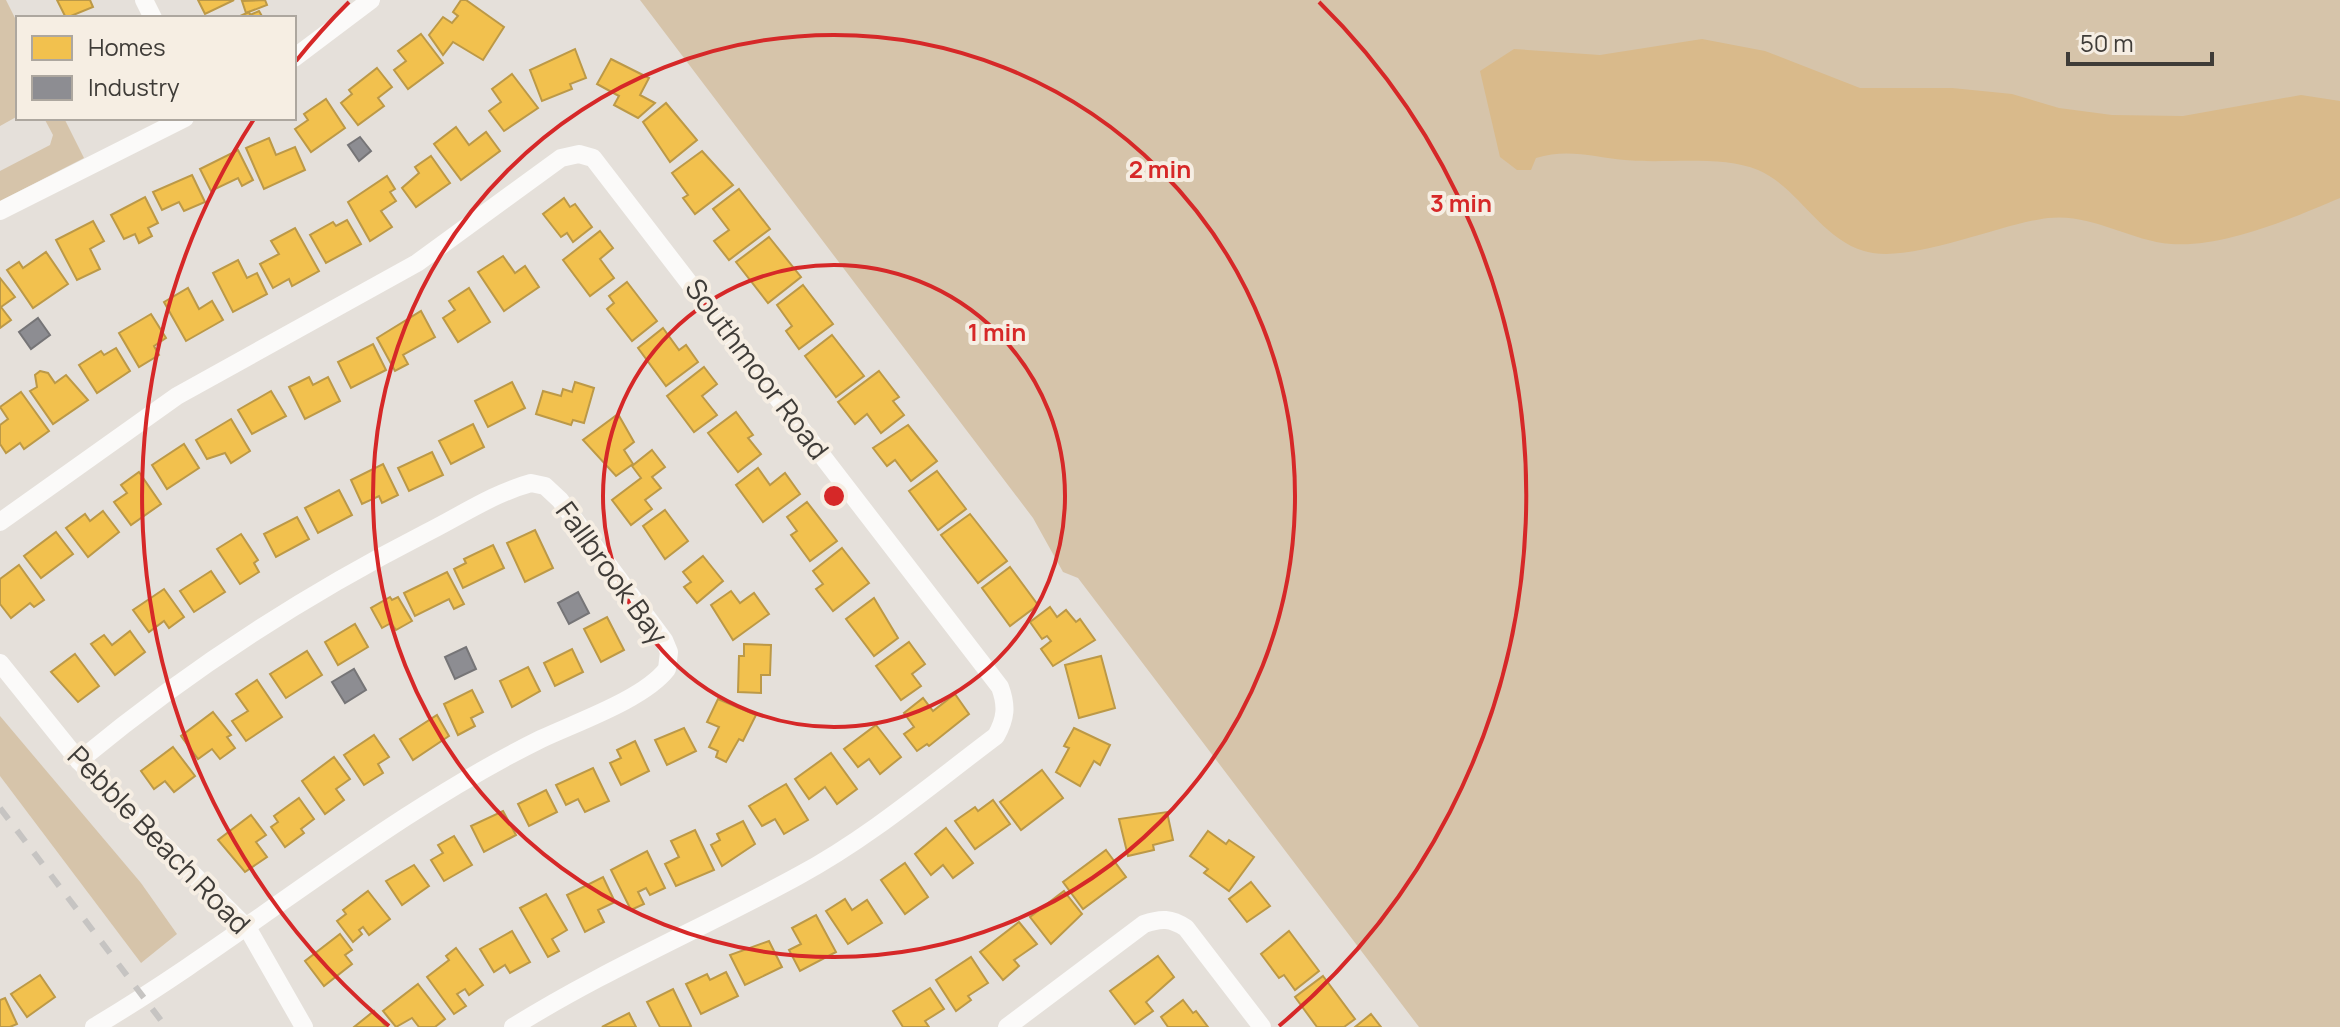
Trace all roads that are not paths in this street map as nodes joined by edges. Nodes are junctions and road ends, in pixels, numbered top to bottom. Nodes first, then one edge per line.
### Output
1 (371, 0) edge
2 (296, 56) edge
3 (181, 120) edge
4 (0, 211) edge
5 (0, 522) edge
6 (0, 663) edge
7 (79, 761) junction
8 (248, 929) junction
9 (94, 1027) edge
10 (304, 1027) edge
11 (513, 1027) edge
12 (1007, 1027) edge
13 (1262, 1027) edge

1 - 2 street
3 - 4 street
5 - 11 street, Southmoor Road
6 - 7 street, Pebble Beach Road
7 - 8 street, Pebble Beach Road
7 - 8 street, Fallbrook Bay
8 - 9 street
8 - 10 street, Pebble Beach Road
12 - 13 street

